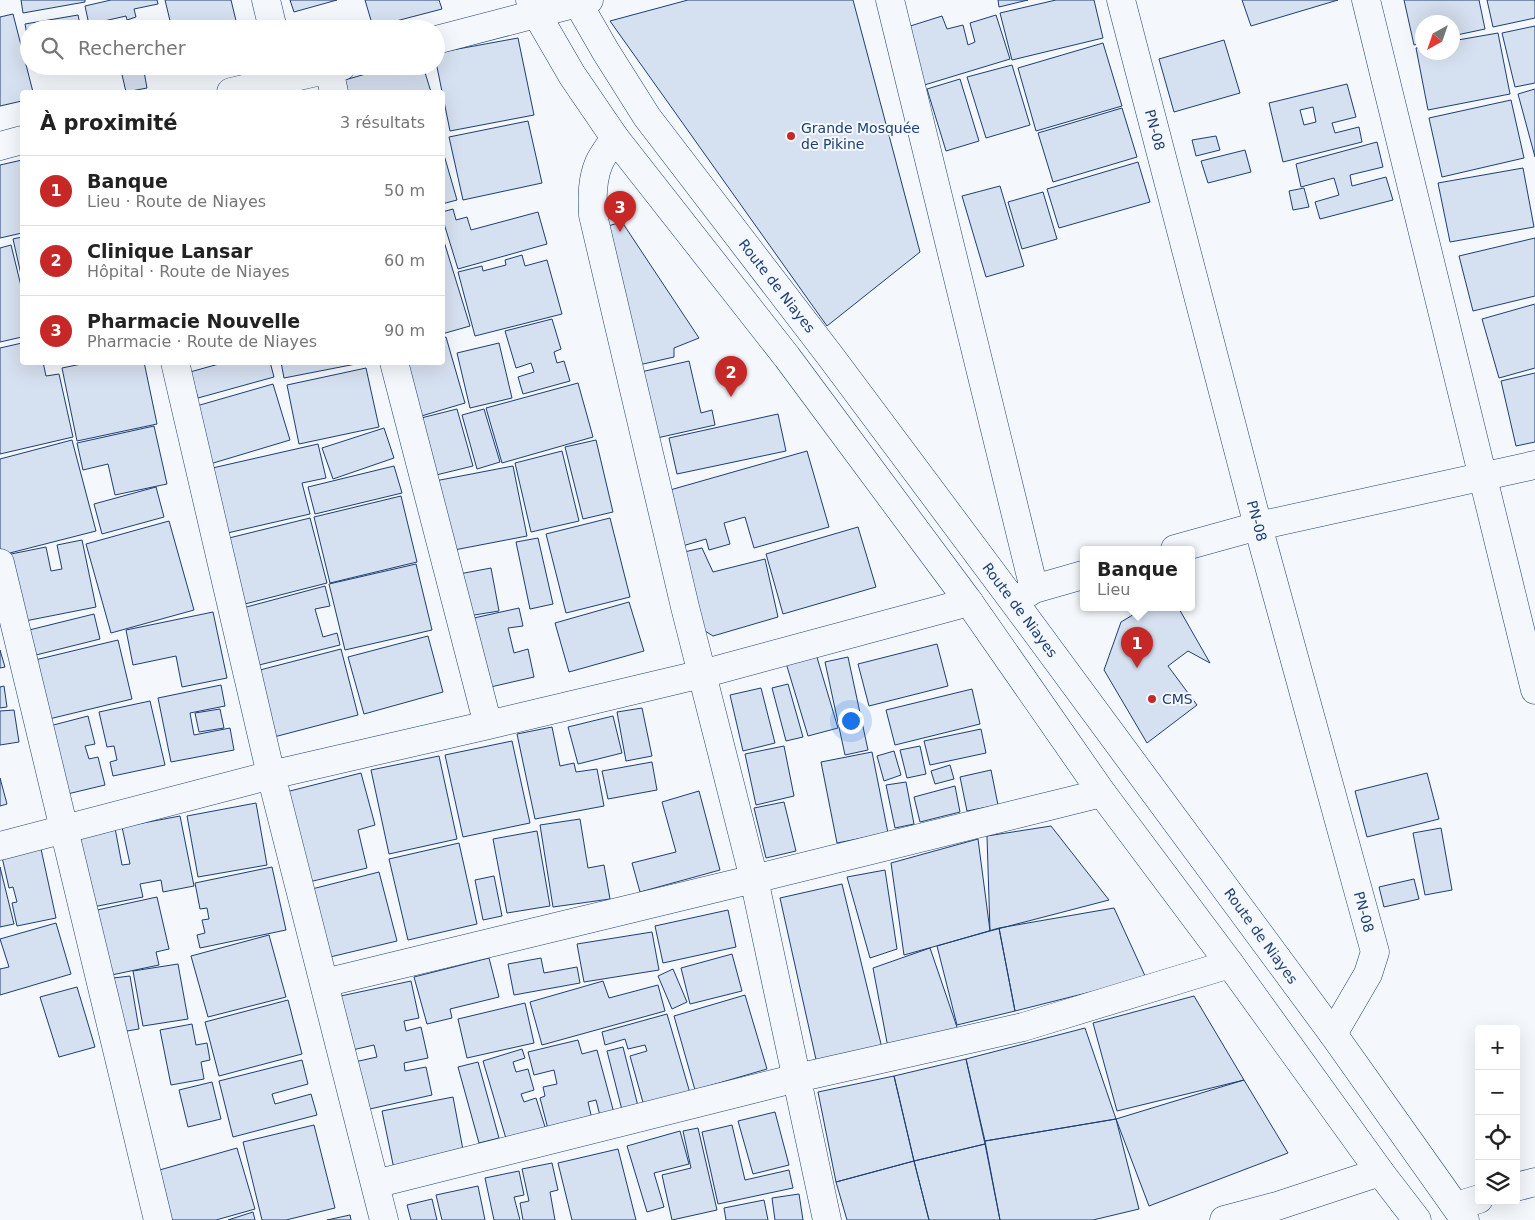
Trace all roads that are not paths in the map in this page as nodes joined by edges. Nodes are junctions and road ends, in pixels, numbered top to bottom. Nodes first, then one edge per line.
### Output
1 (266, 0) edge
2 (890, 0) edge
3 (1121, 0) edge
4 (1366, 0) edge
5 (581, 1) edge
6 (532, 7) edge
7 (271, 20) edge
8 (445, 37) edge
9 (281, 75) edge
10 (310, 75) edge
11 (335, 76) edge
12 (237, 90) edge
13 (615, 138) junction
14 (20, 141) edge
15 (0, 146) edge
16 (176, 365) edge
17 (395, 365) edge
18 (1535, 465) edge
19 (1483, 478) junction
20 (1258, 526) junction
21 (1186, 546) edge
22 (0, 563) edge
23 (1080, 576) edge
24 (1024, 595) junction
25 (969, 602) junction
26 (702, 674) junction
27 (1535, 690) edge
28 (488, 725) junction
29 (271, 775) junction
30 (1102, 793) junction
31 (64, 829) junction
32 (0, 846) edge
33 (754, 880) junction
34 (1230, 964) junction
35 (324, 982) junction
36 (1333, 1034) junction
37 (797, 1078) junction
38 (1380, 1172) junction
39 (1535, 1182) edge
40 (375, 1184) junction
41 (1520, 1187) edge
42 (1466, 1209) edge
43 (158, 1220) edge
44 (384, 1220) edge
45 (827, 1220) edge
46 (1224, 1220) edge
47 (1417, 1220) edge

1 - 7 street
2 - 24 street
3 - 20 street, PN-08
4 - 19 street
5 - 6 street
5 - 24 street, Route de Niayes
6 - 8 street
6 - 13 street
9 - 12 street
10 - 11 street
13 - 25 street
13 - 26 street
14 - 15 street
16 - 29 street
17 - 28 street
18 - 19 street
19 - 20 street
19 - 27 street
20 - 21 street
20 - 36 street, PN-08
22 - 31 street
23 - 24 street
24 - 36 street, Route de Niayes
25 - 26 street
25 - 30 street
26 - 28 street
26 - 33 street
28 - 29 street
29 - 31 street
29 - 35 street
30 - 33 street
30 - 34 street
31 - 32 street
31 - 43 street
33 - 35 street
33 - 37 street
34 - 37 street
34 - 38 street
35 - 40 street
36 - 42 street, Route de Niayes
37 - 40 street
37 - 45 street
38 - 46 street
38 - 47 street
39 - 41 street
40 - 44 street

